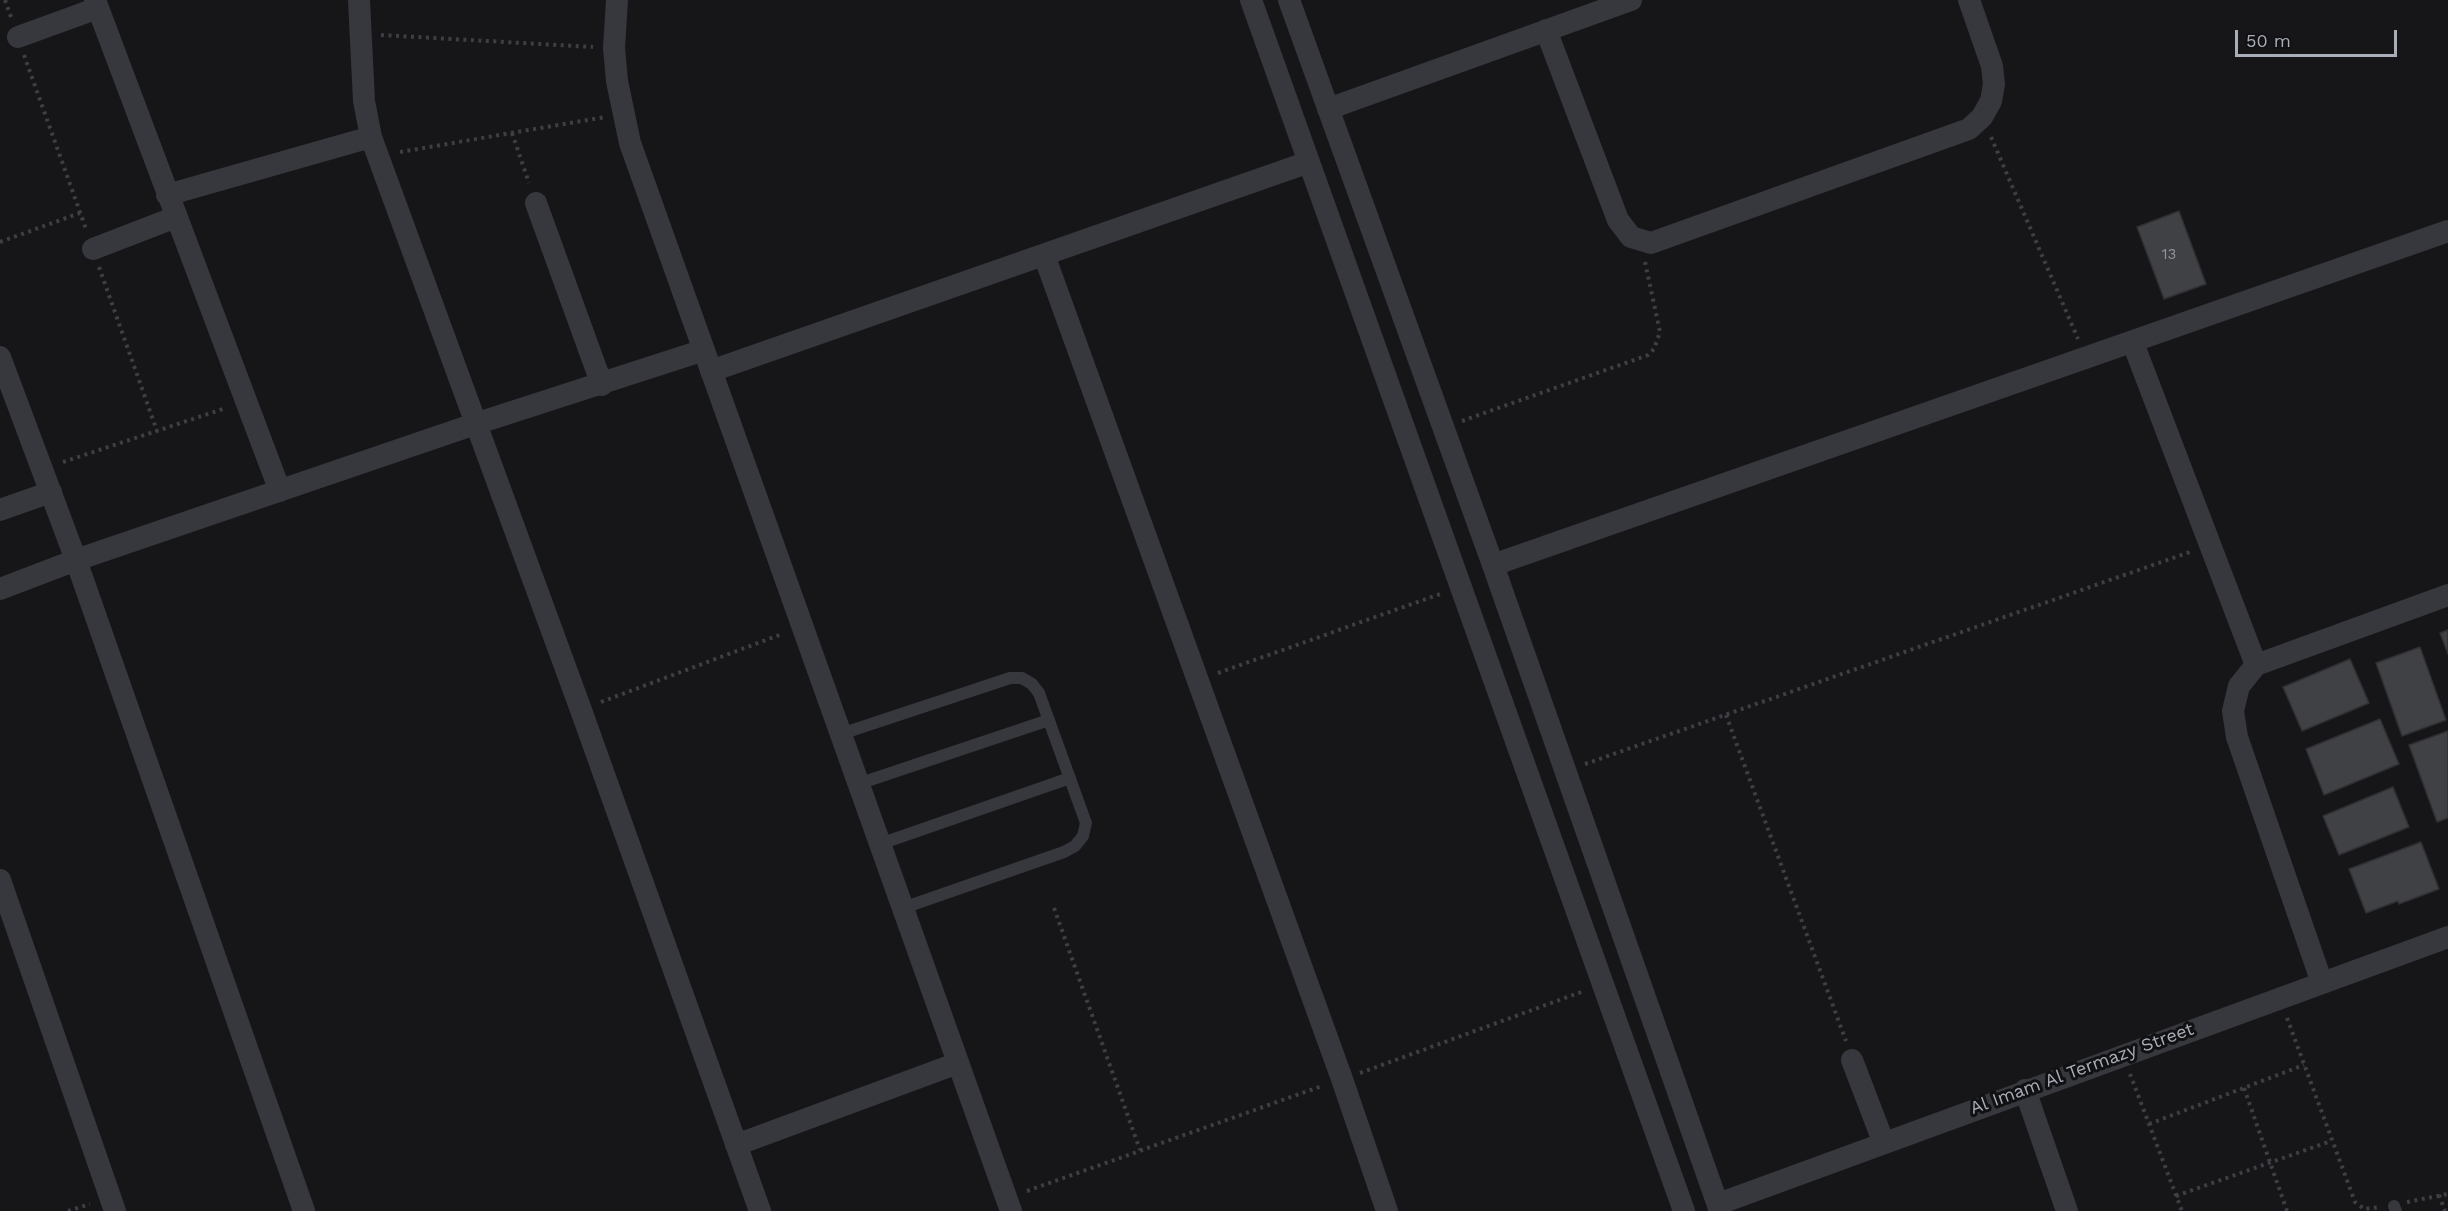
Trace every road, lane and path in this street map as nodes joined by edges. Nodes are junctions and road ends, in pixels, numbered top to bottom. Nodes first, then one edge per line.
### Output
1 (5, 0) edge
2 (359, 0) edge
3 (617, 0) edge
4 (1251, 0) edge
5 (1631, 0) edge
6 (1969, 0) edge
7 (97, 4) edge
8 (1293, 10) edge
9 (1546, 30) junction
10 (1262, 32) junction
11 (360, 34) junction
12 (18, 37) junction
13 (614, 48) junction
14 (1328, 109) junction
15 (622, 114) junction
16 (1982, 117) junction
17 (512, 133) junction
18 (375, 147) junction
19 (1309, 162) junction
20 (167, 195) junction
21 (536, 203) joint
22 (80, 213) junction
23 (176, 217) junction
24 (2448, 231) edge
25 (1640, 241) junction
26 (0, 242) edge
27 (93, 249) junction
28 (1044, 255) junction
29 (1385, 265) junction
30 (1350, 277) junction
31 (2133, 343) junction
32 (0, 357) edge
33 (2087, 359) junction
34 (707, 360) junction
35 (602, 385) junction
36 (246, 401) junction
37 (475, 424) junction
38 (1443, 427) junction
39 (157, 431) junction
40 (1457, 466) junction
41 (42, 469) junction
42 (1423, 478) junction
43 (280, 491) junction
44 (51, 492) junction
45 (0, 510) edge
46 (2210, 545) junction
47 (76, 560) junction
48 (1493, 565) junction
49 (1462, 586) junction
50 (0, 589) edge
51 (2448, 595) edge
52 (802, 627) junction
53 (2256, 665) junction
54 (1198, 680) junction
55 (1538, 693) junction
56 (1504, 705) junction
57 (581, 710) junction
58 (1726, 715) junction
59 (1049, 720) junction
60 (840, 734) junction
61 (1566, 771) junction
62 (1070, 778) junction
63 (858, 784) junction
64 (880, 844) junction
65 (0, 880) edge
66 (903, 908) junction
67 (1054, 908) dead end
68 (2448, 937) edge
69 (2322, 983) junction
70 (1604, 984) junction
71 (2280, 998) junction
72 (2123, 1054) junction
73 (1852, 1060) joint
74 (957, 1063) junction
75 (2304, 1065) junction
76 (1342, 1079) junction
77 (2244, 1088) junction
78 (2025, 1090) junction
79 (1684, 1107) junction
80 (1652, 1117) junction
81 (2149, 1124) junction
82 (2331, 1141) junction
83 (1883, 1142) junction
84 (736, 1145) junction
85 (1140, 1150) junction
86 (2270, 1162) junction
87 (2448, 1194) edge
88 (2439, 1195) junction
89 (2176, 1196) junction
90 (1008, 1205) edge
91 (1719, 1207) edge
92 (2395, 1208) edge
93 (115, 1211) edge
94 (304, 1211) edge
95 (760, 1211) edge
96 (1387, 1211) edge
97 (1684, 1211) edge
98 (2067, 1211) edge
99 (2182, 1211) edge
100 (2287, 1211) edge
101 (2445, 1211) edge

1 - 12 path
2 - 11 street
3 - 13 street
4 - 10 street
5 - 9 street
6 - 16 street
7 - 12 street
7 - 20 street
8 - 10 street
8 - 14 street
9 - 14 street
9 - 25 street
10 - 19 street
11 - 13 path
11 - 18 street
12 - 22 path
13 - 15 street
14 - 29 street
15 - 17 path
15 - 34 street
16 - 25 street
16 - 33 path
17 - 18 path
17 - 21 path
18 - 20 street
18 - 37 street
19 - 28 street
19 - 30 street
20 - 23 street
21 - 35 street
22 - 26 path
22 - 27 path
23 - 27 street
23 - 36 street
24 - 31 street
25 - 38 path
27 - 39 path
28 - 34 street
28 - 54 street
29 - 30 street
29 - 38 street
30 - 42 street
31 - 33 street
31 - 46 street
32 - 41 street
33 - 48 street
34 - 35 street
34 - 52 street
35 - 37 street
36 - 39 path
36 - 43 street
37 - 43 street
37 - 57 street
38 - 40 street
39 - 41 path
40 - 42 street
40 - 48 street
41 - 44 street
42 - 49 street
43 - 47 street
44 - 45 street
44 - 47 street
46 - 53 street
46 - 58 path
47 - 50 street
47 - 94 street
48 - 55 street
49 - 54 path
49 - 56 street
51 - 53 street
52 - 57 path
52 - 60 street
53 - 69 street
54 - 76 street
55 - 56 street
55 - 61 street
56 - 70 street
57 - 84 street
58 - 61 path
58 - 73 path
59 - 60 lane
59 - 62 lane
59 - 63 lane
60 - 63 street
61 - 79 street
62 - 64 lane
62 - 66 lane
63 - 64 street
64 - 66 street
65 - 93 street
66 - 74 street
67 - 85 path
68 - 69 street, Al Imam Al Termazy Street
69 - 71 street, Al Imam Al Termazy Street
70 - 76 path
70 - 80 street
71 - 72 street, Al Imam Al Termazy Street
71 - 75 path
72 - 78 street, Al Imam Al Termazy Street
72 - 81 path
73 - 83 street
74 - 84 street
74 - 90 street
75 - 77 path
75 - 82 path
76 - 85 path
76 - 96 street
77 - 81 path
77 - 86 path
78 - 83 street, Al Imam Al Termazy Street
78 - 98 street
79 - 80 street
79 - 91 street
80 - 97 street
81 - 89 path
82 - 86 path
82 - 92 path
83 - 91 street, Al Imam Al Termazy Street
84 - 95 street
85 - 90 path
86 - 89 path
86 - 100 path
87 - 88 path
88 - 92 path
88 - 101 path
89 - 99 path

